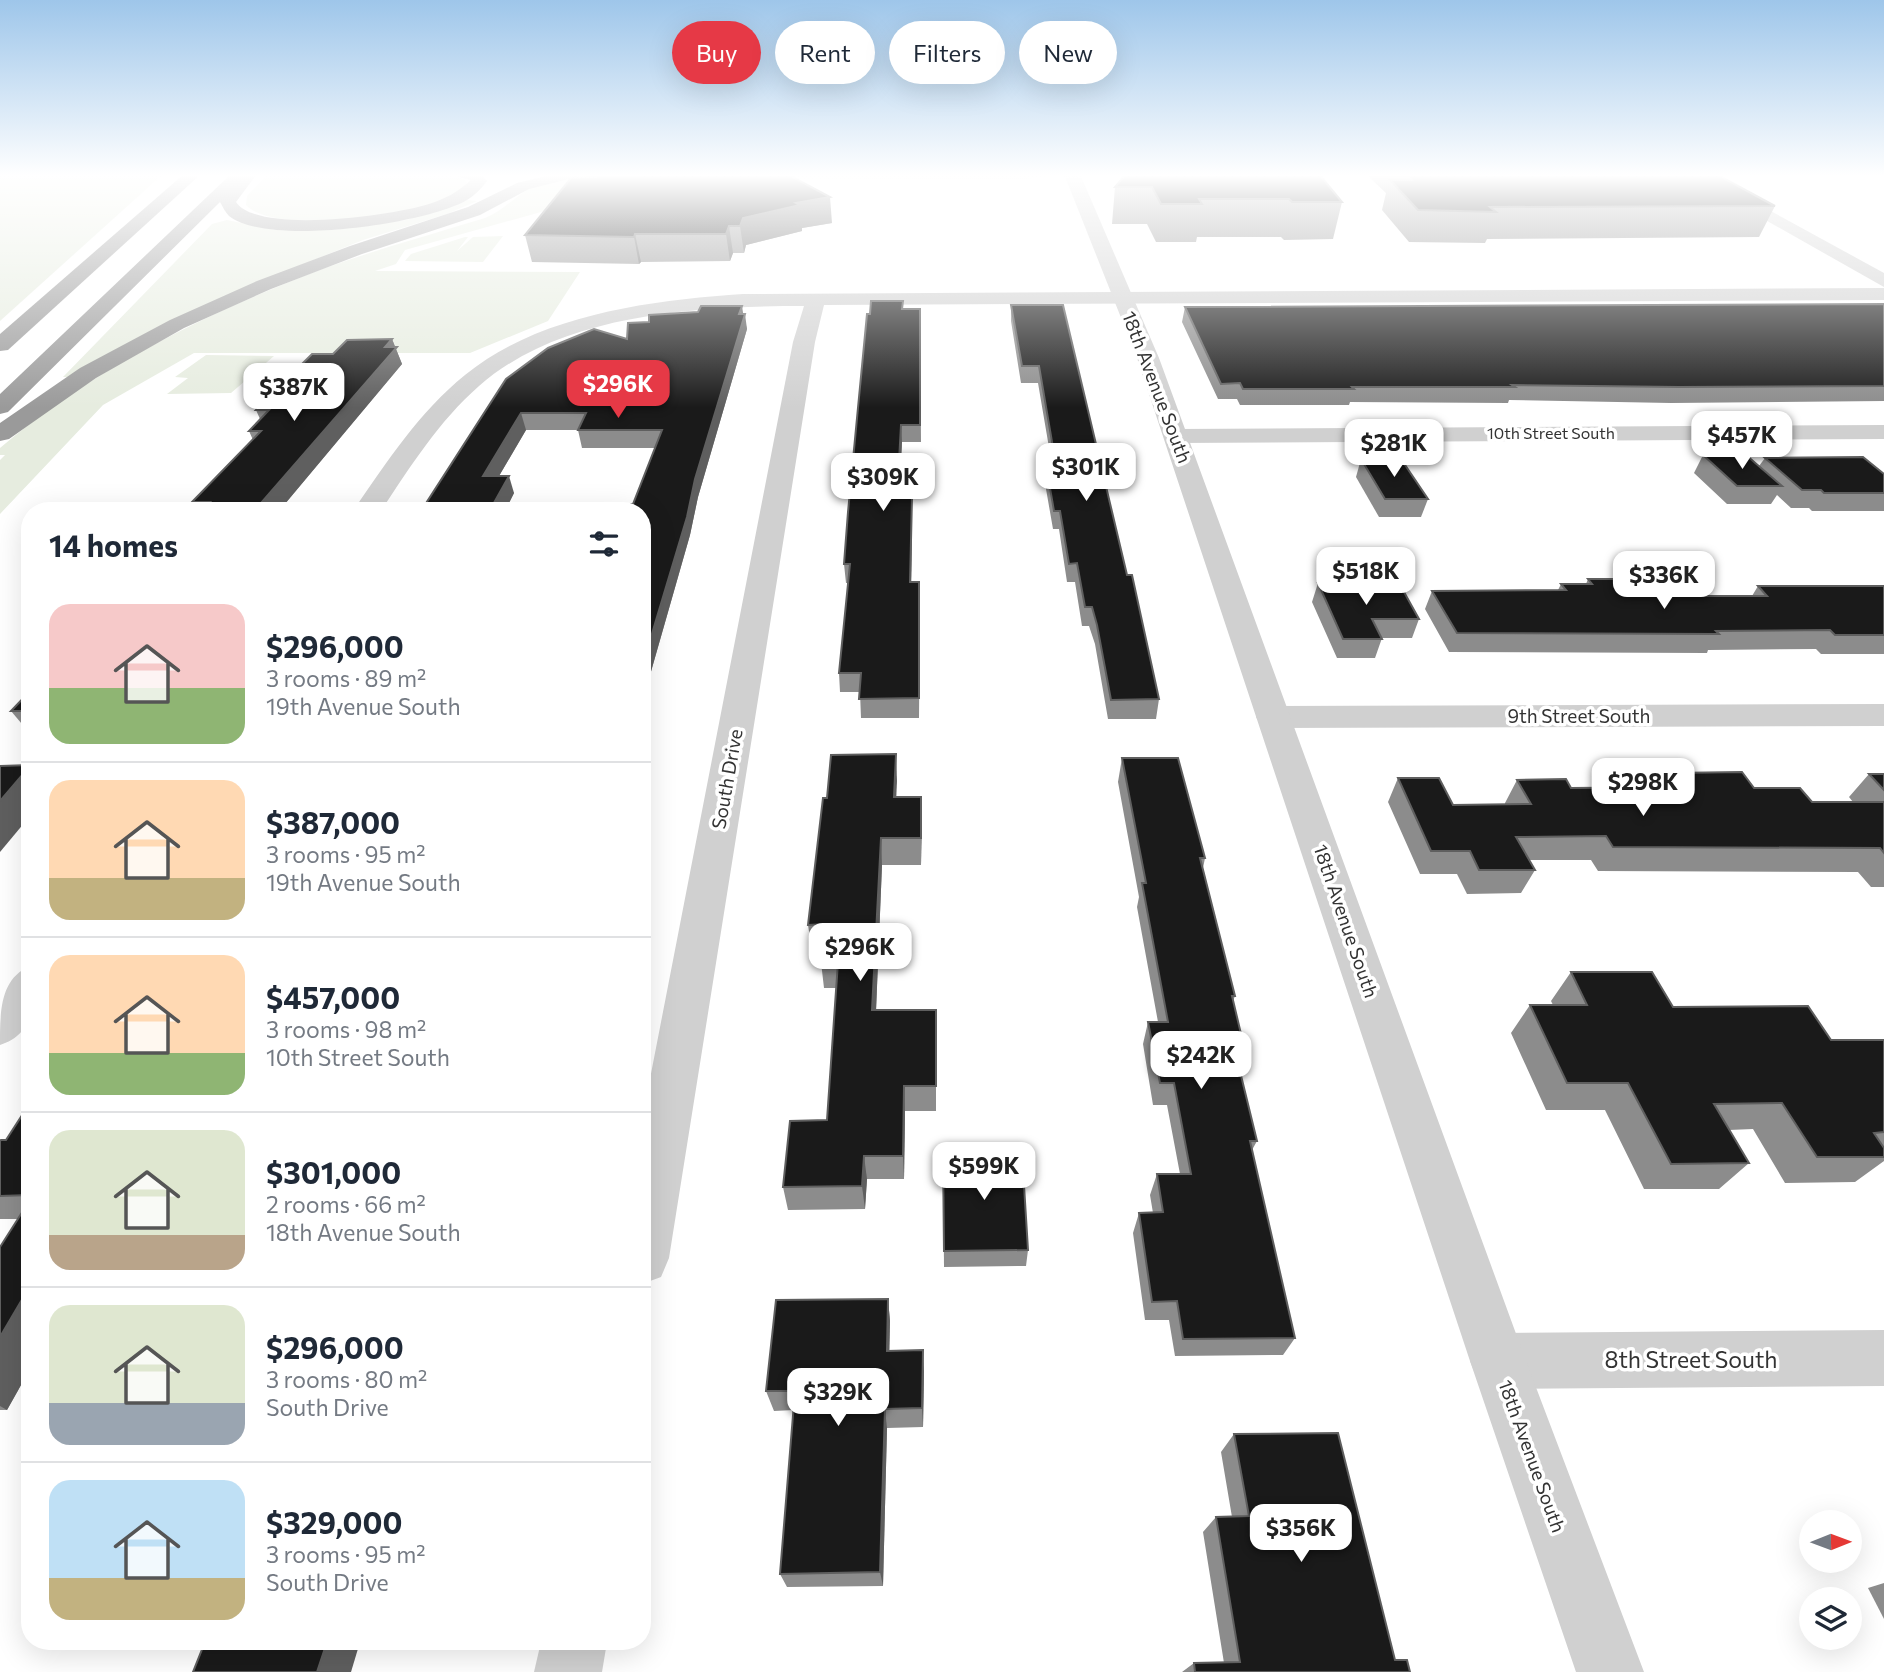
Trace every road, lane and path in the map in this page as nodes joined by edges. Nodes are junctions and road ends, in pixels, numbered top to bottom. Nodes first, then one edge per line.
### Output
1 (105, 252) edge
2 (162, 252) edge
3 (351, 252) edge
4 (1104, 252) edge
5 (1832, 252) edge
6 (1884, 281) edge
7 (1884, 294) edge
8 (1123, 298) junction
9 (815, 300) junction
10 (0, 345) edge
11 (0, 407) edge
12 (1884, 432) edge
13 (0, 434) edge
14 (1177, 436) junction
15 (374, 502) edge
16 (1884, 715) edge
17 (1273, 717) junction
18 (21, 997) edge
19 (0, 1026) edge
20 (651, 1207) edge
21 (1884, 1358) edge
22 (1498, 1361) junction
23 (572, 1650) edge
24 (568, 1672) edge
25 (1610, 1672) edge

1 - 10 highway
2 - 11 highway
3 - 13 highway
4 - 8 street, 18th Avenue South
5 - 6 street
7 - 8 street
8 - 9 street
8 - 14 street, 18th Avenue South
9 - 15 street
9 - 20 street, South Drive
12 - 14 street, 10th Street South
14 - 17 street, 18th Avenue South
16 - 17 street, 9th Street South
17 - 22 street, 18th Avenue South
18 - 19 street
21 - 22 street, 8th Street South
22 - 25 street, 18th Avenue South
23 - 24 street

